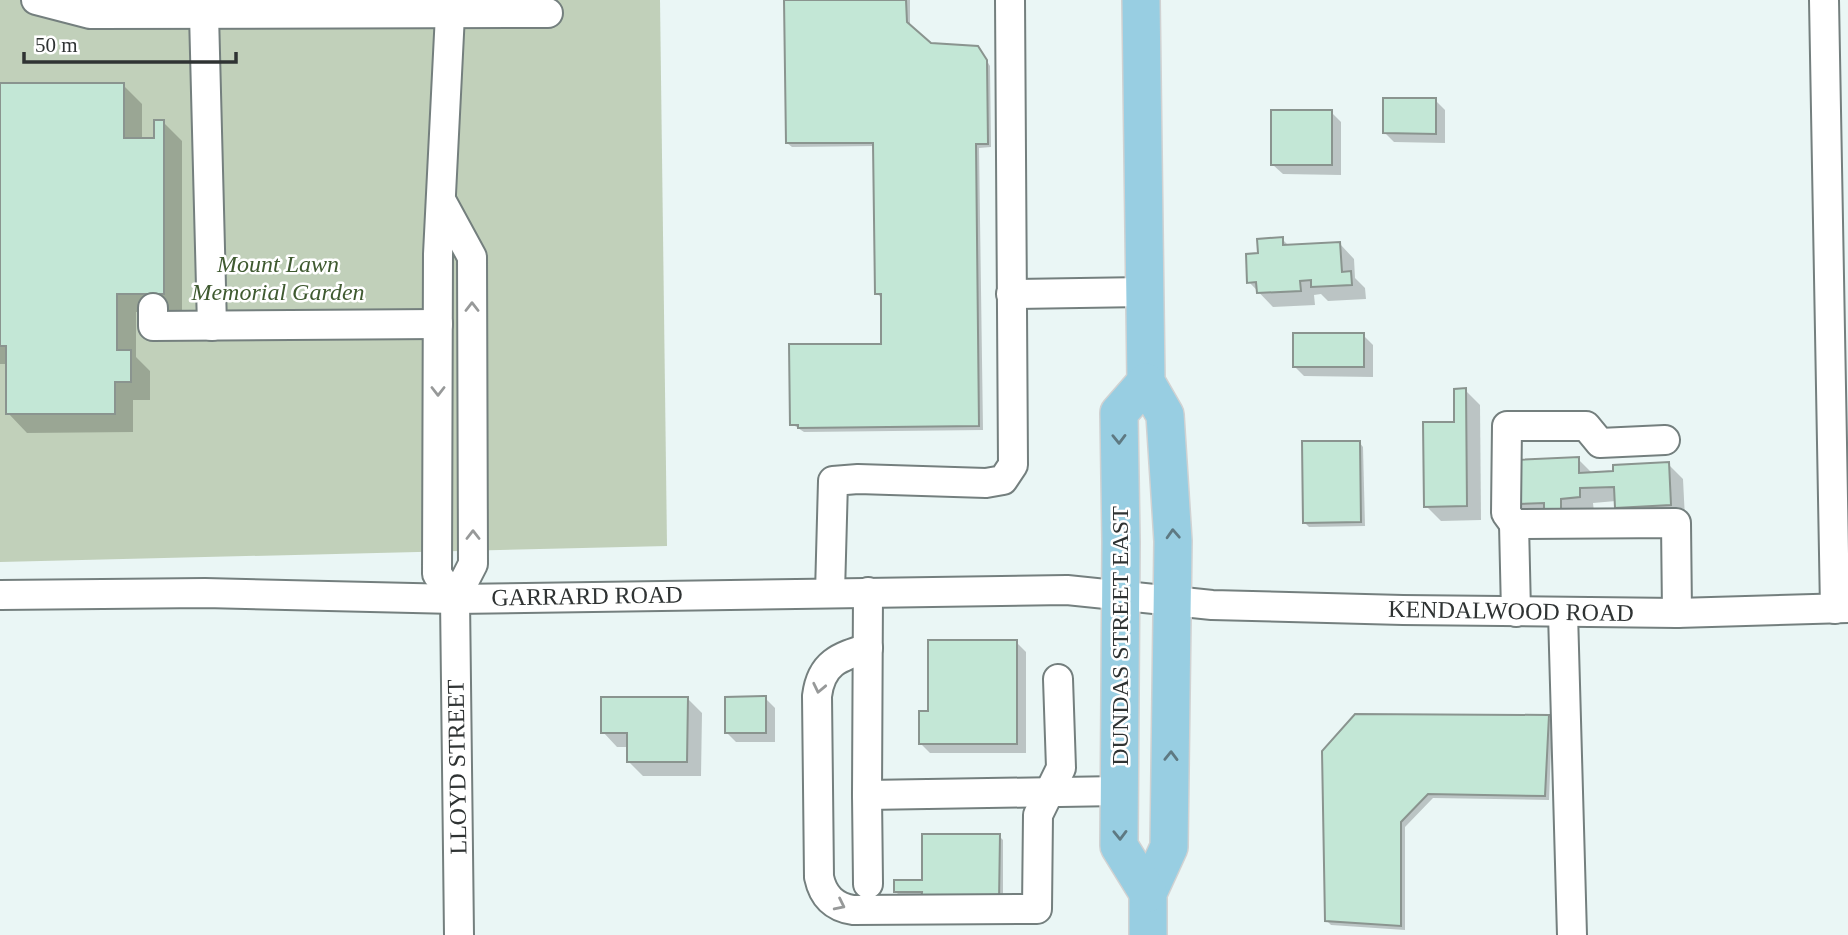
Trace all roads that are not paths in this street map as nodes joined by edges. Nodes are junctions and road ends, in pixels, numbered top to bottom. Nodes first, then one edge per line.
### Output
1 (36, 0) edge
2 (1010, 0) edge
3 (1141, 0) edge
4 (1824, 0) edge
5 (548, 13) dead end
6 (204, 14) junction
7 (450, 14) junction
8 (441, 200) junction
9 (1144, 292) junction
10 (1011, 293) junction
11 (153, 308) dead end
12 (438, 324) junction
13 (212, 326) junction
14 (1146, 382) junction
15 (1665, 440) dead end
16 (1514, 524) junction
17 (868, 592) junction
18 (830, 593) junction
19 (0, 595) edge
20 (1121, 595) junction
21 (455, 599) junction
22 (1173, 602) junction
23 (1841, 609) edge
24 (1516, 612) junction
25 (1677, 612) junction
26 (1563, 613) junction
27 (868, 648) junction
28 (1058, 679) dead end
29 (1119, 791) junction
30 (1050, 792) junction
31 (867, 795) junction
32 (868, 884) dead end
33 (1148, 893) junction
34 (460, 935) edge
35 (1148, 935) edge
36 (1572, 935) edge

1 - 6 street
2 - 10 street
3 - 9 main road, DUNDAS STREET EAST
4 - 23 street
5 - 7 street
6 - 7 street
6 - 13 street
7 - 8 street
8 - 12 street
21 -> 8 street
9 - 10 street
9 - 14 main road, DUNDAS STREET EAST
10 - 18 street
11 - 13 street
12 - 13 street
12 -> 21 street
14 -> 20 main road, DUNDAS STREET EAST
22 -> 14 main road, DUNDAS STREET EAST
15 - 16 street
16 - 24 street
16 - 25 street
17 - 18 street, GARRARD ROAD
17 - 20 street, GARRARD ROAD
17 - 27 street
18 - 21 street, GARRARD ROAD
19 - 21 street, GARRARD ROAD
20 - 22 street, GARRARD ROAD
20 - 29 main road, DUNDAS STREET EAST
21 - 34 street, LLOYD STREET
22 - 24 street, KENDALWOOD ROAD
33 -> 22 main road, DUNDAS STREET EAST
23 - 25 street, KENDALWOOD ROAD
24 - 26 street, KENDALWOOD ROAD
25 - 26 street, KENDALWOOD ROAD
26 - 36 street
27 -> 30 street
27 - 31 street
28 - 30 street
29 - 30 street
29 -> 33 main road, DUNDAS STREET EAST
30 - 31 street
31 - 32 street
33 - 35 main road, DUNDAS STREET EAST

